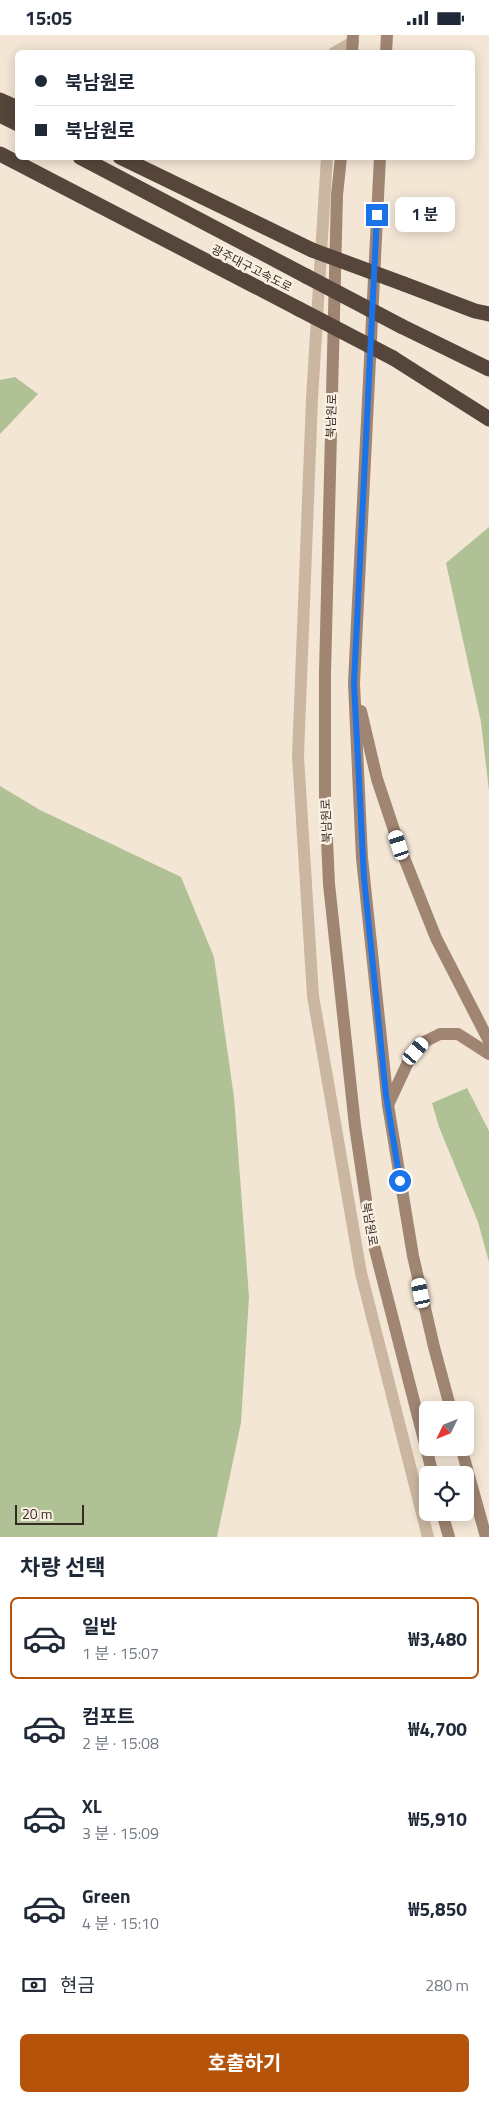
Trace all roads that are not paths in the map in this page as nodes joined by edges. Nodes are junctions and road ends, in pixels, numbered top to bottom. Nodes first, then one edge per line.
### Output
1 (386, 35) edge
2 (353, 43) edge
3 (340, 50) edge
4 (386, 50) edge
5 (0, 100) edge
6 (15, 108) edge
7 (0, 115) edge
8 (15, 122) edge
9 (0, 154) edge
10 (86, 160) edge
11 (126, 160) edge
12 (327, 160) edge
13 (341, 160) edge
14 (380, 160) edge
15 (489, 314) edge
16 (394, 358) junction
17 (489, 369) edge
18 (489, 409) edge
19 (489, 419) edge
20 (354, 683) junction
21 (489, 1041) edge
22 (489, 1054) edge
23 (388, 1105) junction
24 (449, 1401) edge
25 (464, 1456) edge
26 (431, 1466) edge
27 (444, 1521) edge
28 (428, 1537) edge
29 (449, 1537) edge
30 (486, 1537) edge

1 - 4 street
2 - 3 street
5 - 6 highway
7 - 8 highway
9 - 16 highway, 광주대구고속도로, bridge
10 - 17 highway, 광주대구고속도로, bridge
11 - 15 highway, bridge
12 - 28 street
13 - 26 street, 북남원로
14 - 20 street
16 - 18 highway, 광주대구고속도로
16 - 19 highway
20 - 21 street
20 - 23 street
22 - 23 street
23 - 24 street
25 - 30 street
27 - 29 street

